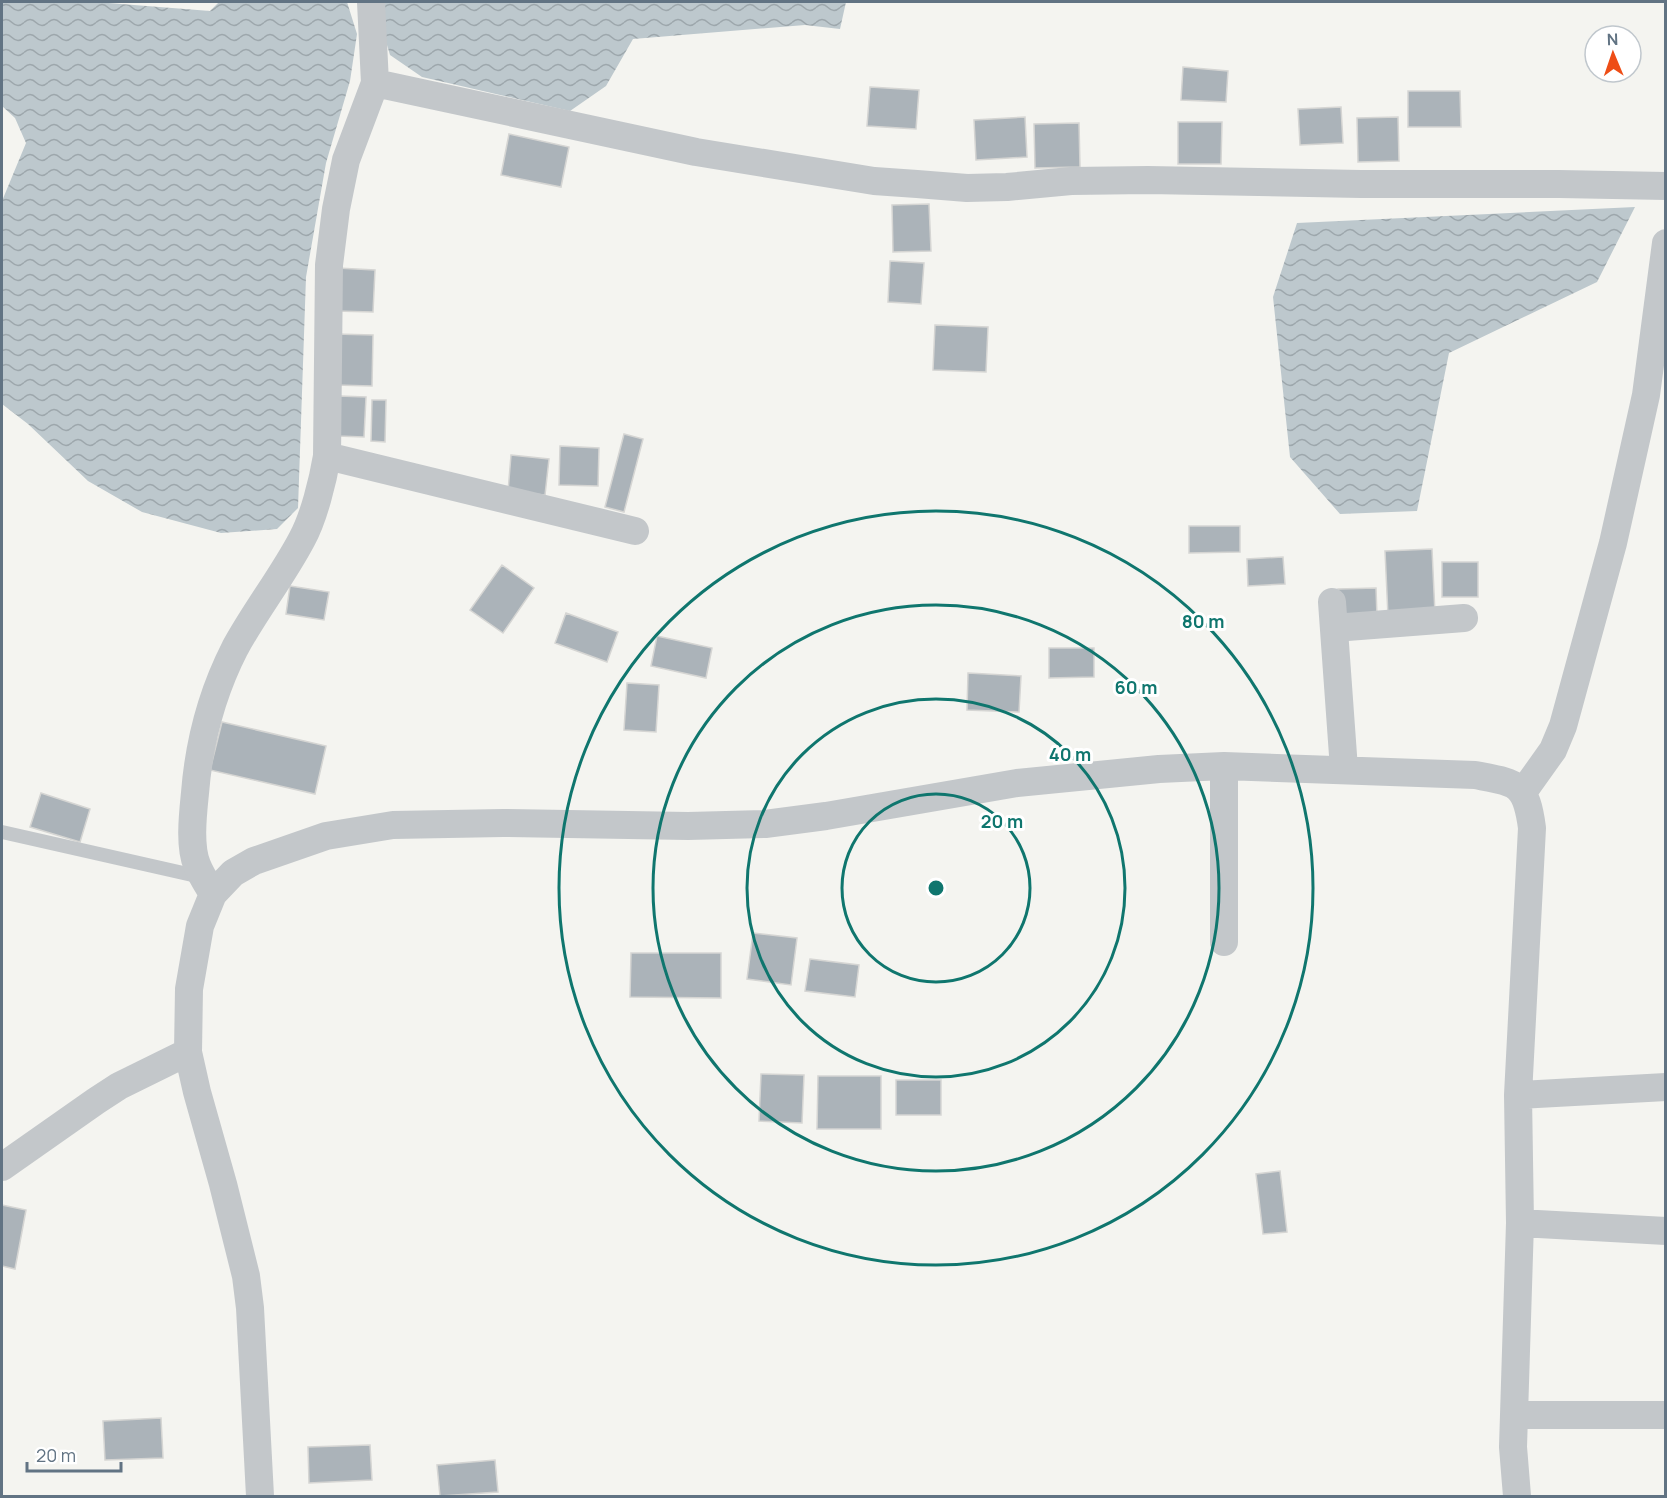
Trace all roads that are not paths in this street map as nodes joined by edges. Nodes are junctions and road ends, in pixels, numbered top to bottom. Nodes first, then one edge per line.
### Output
1 (371, 2) edge
2 (375, 83) junction
3 (1665, 186) edge
4 (1665, 243) edge
5 (327, 456) junction
6 (635, 531) dead end
7 (1464, 618) dead end
8 (1224, 766) junction
9 (1344, 770) junction
10 (1523, 792) junction
11 (2, 832) edge
12 (208, 886) junction
13 (1224, 942) dead end
14 (188, 1052) junction
15 (1665, 1087) edge
16 (1518, 1095) junction
17 (2, 1167) edge
18 (1520, 1223) junction
19 (1665, 1231) edge
20 (1514, 1415) junction
21 (1665, 1415) edge
22 (260, 1497) edge
23 (1517, 1497) edge

1 - 2 street
2 - 3 street
2 - 5 street
4 - 10 street
5 - 6 street
5 - 12 street
7 - 9 street
8 - 9 street
8 - 12 street
8 - 13 street
9 - 10 street
10 - 16 street
11 - 12 lane
12 - 14 street
14 - 17 street
14 - 22 street
15 - 16 street
16 - 18 street
18 - 19 street
18 - 20 street
20 - 21 street
20 - 23 street

